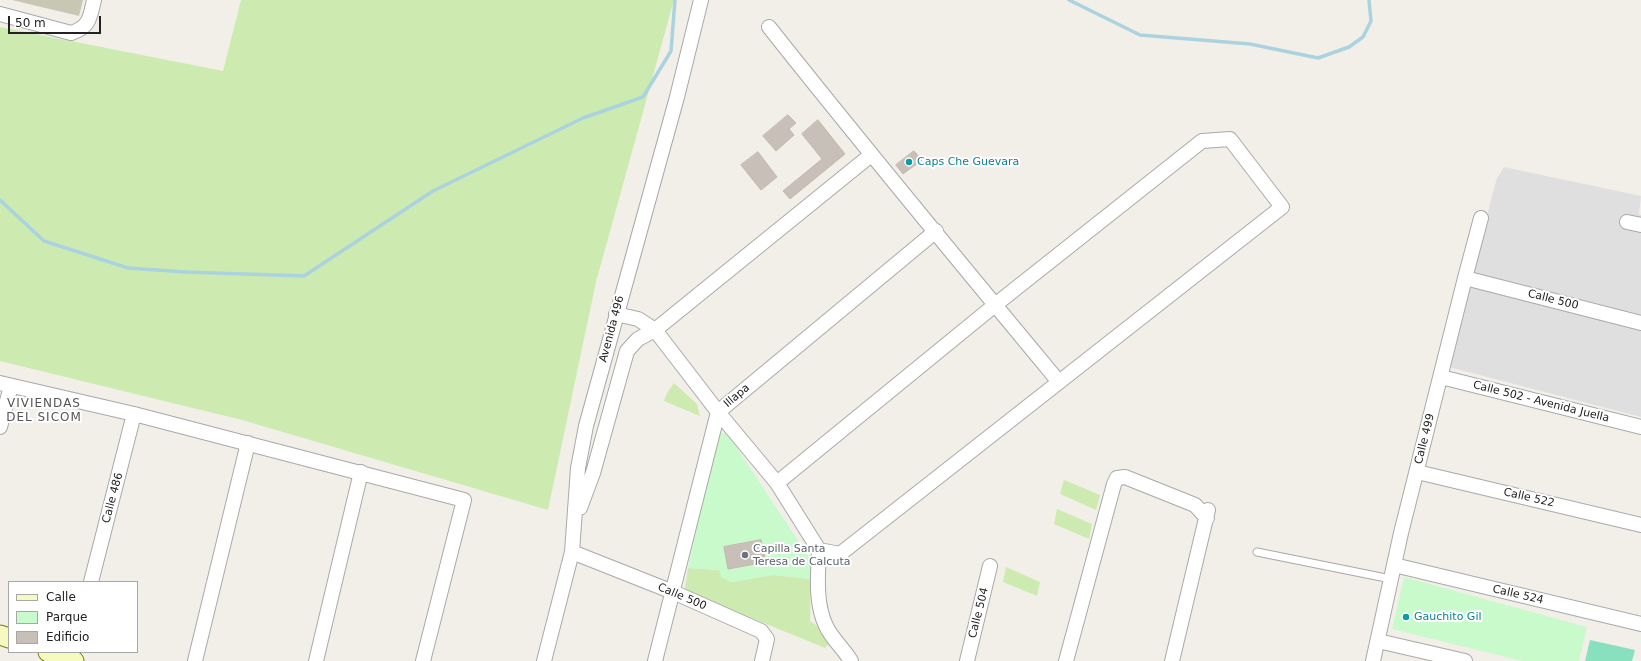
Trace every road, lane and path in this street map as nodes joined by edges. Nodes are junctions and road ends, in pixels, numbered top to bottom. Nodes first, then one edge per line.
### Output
1 (94, 0) edge
2 (701, 0) edge
3 (0, 14) edge
4 (769, 27) dead end
5 (871, 155) junction
6 (1482, 218) dead end
7 (936, 231) junction
8 (1465, 278) junction
9 (995, 305) junction
10 (616, 314) junction
11 (1641, 323) edge
12 (655, 330) junction
13 (1441, 377) junction
14 (1059, 382) junction
15 (6, 385) edge
16 (718, 412) junction
17 (134, 414) junction
18 (0, 427) edge
19 (1641, 428) edge
20 (248, 443) junction
21 (360, 472) junction
22 (1417, 472) junction
23 (776, 483) junction
24 (574, 524) junction
25 (1641, 525) edge
26 (819, 550) junction
27 (572, 552) junction
28 (1257, 552) dead end
29 (990, 566) dead end
30 (1393, 572) junction
31 (91, 581) edge
32 (673, 592) junction
33 (1641, 624) edge
34 (1378, 641) junction
35 (52, 653) edge
36 (72, 658) edge
37 (195, 661) edge
38 (316, 661) edge
39 (423, 661) edge
40 (544, 661) edge
41 (655, 661) edge
42 (762, 661) edge
43 (851, 661) edge
44 (967, 661) edge
45 (1066, 661) edge
46 (1172, 661) edge
47 (1373, 661) edge
48 (1465, 661) edge

1 - 3 street
2 - 10 street, Avenida 496
4 - 5 street
5 - 7 street
5 - 12 street
6 - 8 street, Calle 499
7 - 9 street
7 - 16 street, Illapa
8 - 11 street, Calle 500
8 - 13 street, Calle 499
9 - 14 street
9 - 14 street
9 - 23 street
10 - 12 street
10 - 24 street, Avenida 496
12 - 16 street
12 - 24 street
13 - 19 street, Calle 502 - Avenida Juella
13 - 22 street, Calle 499
14 - 26 street
15 - 17 street
15 - 18 street
16 - 23 street
16 - 32 street, Illapa
17 - 20 street
17 - 31 street, Calle 486
20 - 21 street
20 - 37 street
21 - 38 street
21 - 39 street
22 - 25 street, Calle 522
22 - 30 street, Calle 499
23 - 26 street
24 - 27 street, Avenida 496
26 - 43 street
27 - 32 street, Calle 500
27 - 40 street, Avenida 496
28 - 30 lane
29 - 44 street, Calle 504
30 - 33 street, Calle 524
30 - 34 street, Calle 499
32 - 41 street, Illapa
32 - 42 street, Calle 500
34 - 47 street, Calle 499
34 - 48 street
35 - 36 street
45 - 46 street

